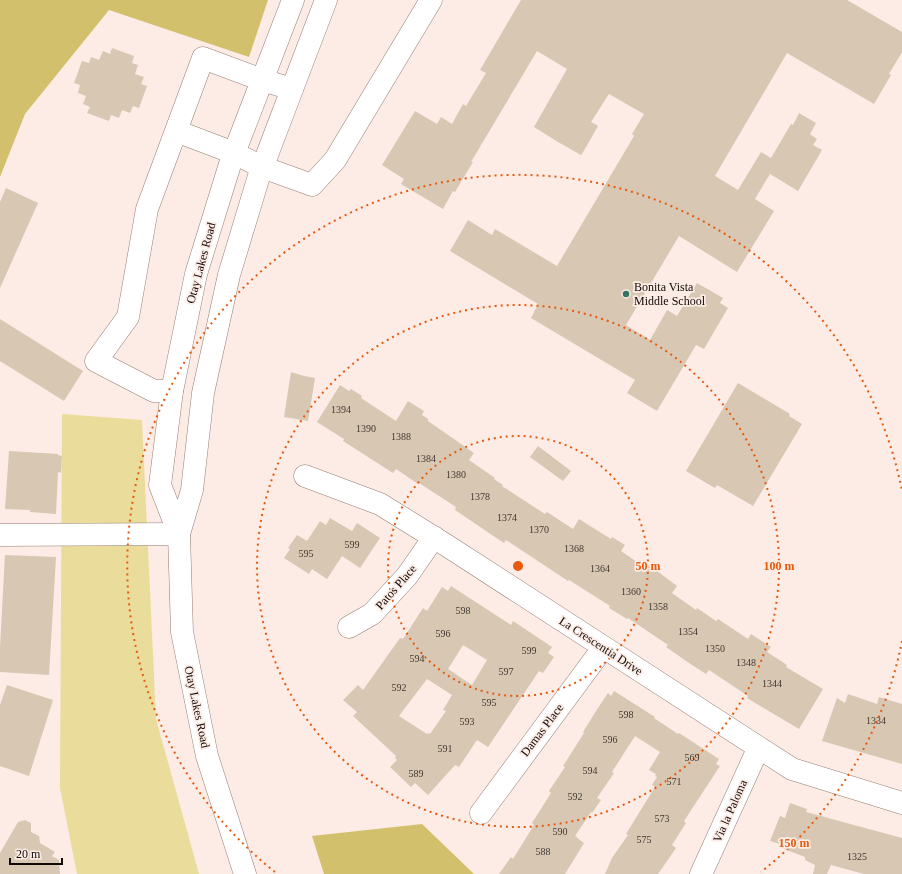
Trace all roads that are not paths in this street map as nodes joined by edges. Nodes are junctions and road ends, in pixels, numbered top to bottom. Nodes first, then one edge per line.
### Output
1 (293, 0) edge
2 (326, 0) edge
3 (431, 0) edge
4 (262, 80) junction
5 (292, 89) junction
6 (176, 131) junction
7 (234, 153) junction
8 (262, 167) junction
9 (172, 391) junction
10 (305, 476) dead end
11 (179, 534) junction
12 (0, 535) edge
13 (434, 537) junction
14 (349, 627) dead end
15 (603, 648) junction
16 (758, 749) junction
17 (902, 803) edge
18 (481, 812) dead end
19 (245, 874) edge
20 (701, 874) edge

1 - 4 main road, Otay Lakes Road
2 - 5 main road, Otay Lakes Road
3 - 8 main road
4 - 5 main road
4 - 6 main road
4 - 7 main road, Otay Lakes Road
5 - 8 main road, Otay Lakes Road
6 - 7 main road
6 - 9 main road
7 - 8 main road
7 - 9 main road, Otay Lakes Road
8 - 11 main road, Otay Lakes Road
9 - 11 main road, Otay Lakes Road
10 - 13 main road, La Crescentia Drive
11 - 12 main road
11 - 19 main road, Otay Lakes Road
13 - 14 main road, Patos Place
13 - 15 main road, La Crescentia Drive
15 - 16 main road, La Crescentia Drive
15 - 18 main road, Damas Place
16 - 17 main road, La Crescentia Drive
16 - 20 main road, Via la Paloma

